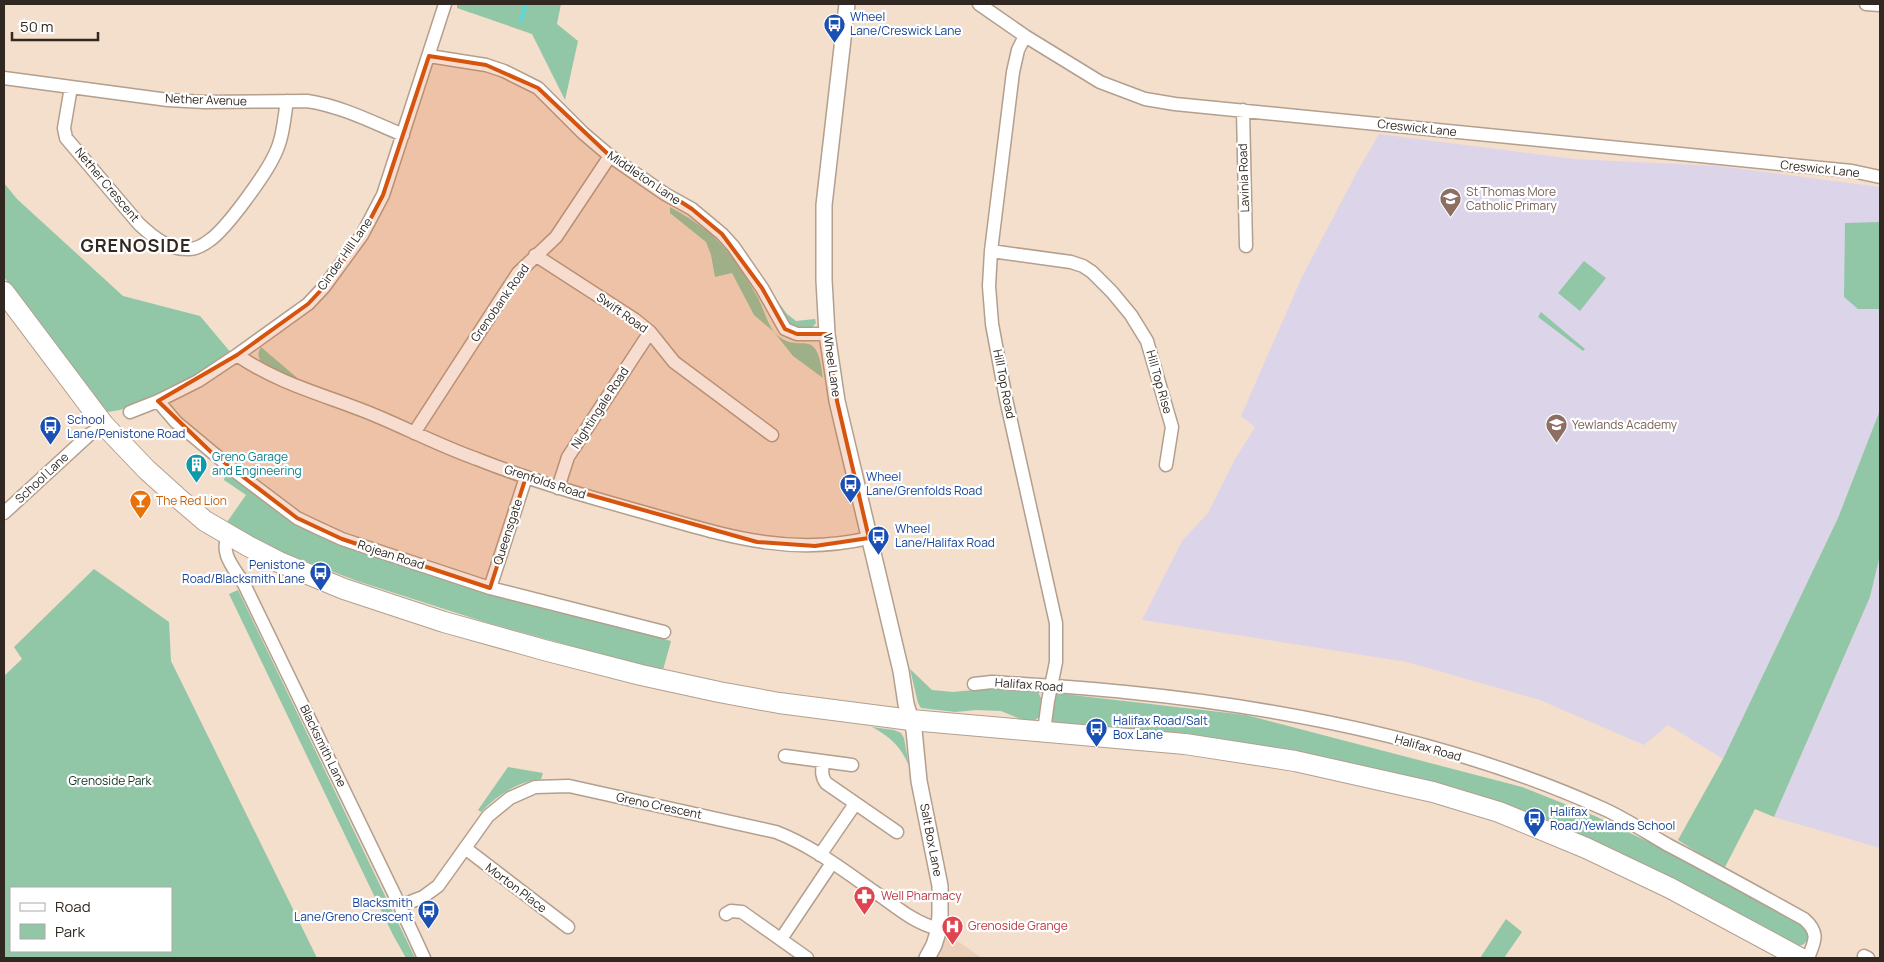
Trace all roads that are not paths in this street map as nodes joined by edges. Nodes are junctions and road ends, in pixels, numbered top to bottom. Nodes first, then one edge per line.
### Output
1 (445, 4) edge
2 (847, 4) edge
3 (979, 4) edge
4 (1866, 4) edge
5 (1880, 5) edge
6 (1025, 36) junction
7 (429, 56) junction
8 (4, 78) edge
9 (71, 87) junction
10 (287, 102) junction
11 (1243, 110) junction
12 (403, 135) junction
13 (610, 156) junction
14 (1880, 177) edge
15 (1246, 246) dead end
16 (991, 252) junction
17 (535, 255) junction
18 (4, 292) edge
19 (650, 332) junction
20 (827, 334) junction
21 (237, 355) junction
22 (158, 401) junction
23 (130, 412) dead end
24 (104, 425) junction
25 (414, 432) junction
26 (772, 435) dead end
27 (1166, 465) dead end
28 (526, 477) junction
29 (558, 488) junction
30 (4, 513) edge
31 (228, 534) junction
32 (869, 538) junction
33 (490, 588) junction
34 (664, 632) dead end
35 (974, 684) dead end
36 (1051, 686) junction
37 (911, 720) junction
38 (1044, 731) junction
39 (785, 756) dead end
40 (823, 762) junction
41 (852, 765) dead end
42 (855, 804) junction
43 (897, 832) dead end
44 (465, 848) junction
45 (820, 855) junction
46 (832, 863) junction
47 (400, 906) junction
48 (726, 914) dead end
49 (568, 928) dead end
50 (939, 929) junction
51 (781, 939) junction
52 (424, 958) edge
53 (807, 958) edge
54 (927, 958) edge
55 (1800, 958) edge
56 (1808, 958) edge

1 - 7 street, Cinder Hill Lane
2 - 20 street, Wheel Lane
3 - 6 street, Creswick Lane
4 - 5 street
6 - 11 street, Creswick Lane
6 - 16 street, Hill Top Road
7 - 12 street, Cinder Hill Lane
7 - 13 street, Middleton Lane
8 - 9 street, Nether Avenue
9 - 10 street, Nether Avenue
9 - 10 street, Nether Crescent
10 - 12 street, Nether Avenue
11 - 14 street, Creswick Lane
11 - 15 street, Lavinia Road
12 - 21 street, Cinder Hill Lane
13 - 17 street, Grenobank Road
13 - 20 street, Middleton Lane
16 - 27 street, Hill Top Rise
16 - 36 street, Hill Top Road
17 - 19 street, Swift Road
17 - 25 street, Grenobank Road
18 - 24 highway
19 - 26 street, Swift Road
19 - 29 street, Nightingale Road
20 - 32 street, Wheel Lane
21 - 22 street, Cinder Hill Lane
21 - 25 street, Grenfolds Road
22 - 23 street, Cinder Hill Lane
22 - 33 street, Rojean Road
24 - 30 street, School Lane
24 - 31 highway
25 - 28 street, Grenfolds Road
28 - 29 street, Grenfolds Road
28 - 33 street, Queensgate
29 - 32 street, Grenfolds Road
31 - 37 highway
31 - 47 street, Blacksmith Lane
32 - 37 street, Wheel Lane
33 - 34 street, Rojean Road
35 - 36 street, Halifax Road
36 - 38 street, Hill Top Road
36 - 56 street, Halifax Road
37 - 38 highway
37 - 50 street, Salt Box Lane
38 - 55 highway
39 - 40 street
40 - 41 street
40 - 42 street
42 - 43 street
42 - 45 street
44 - 45 street, Greno Crescent
44 - 47 street, Greno Crescent
44 - 49 street, Morton Place
45 - 46 street, Greno Crescent
46 - 50 street, Greno Crescent
46 - 51 street
47 - 52 street, Blacksmith Lane
48 - 51 street
50 - 54 street, Salt Box Lane
51 - 53 street

